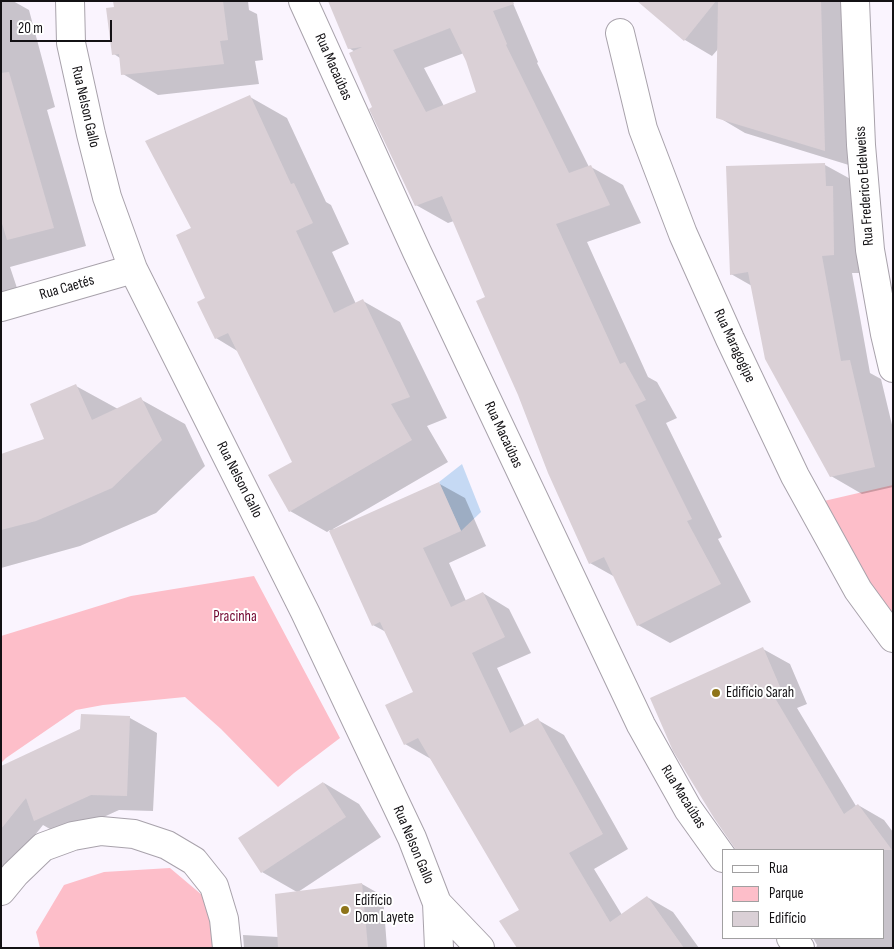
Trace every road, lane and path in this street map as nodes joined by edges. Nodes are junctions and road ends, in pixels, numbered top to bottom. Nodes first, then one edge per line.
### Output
1 (70, 1) edge
2 (303, 1) edge
3 (854, 1) edge
4 (620, 33) dead end
5 (133, 269) junction
6 (1, 307) edge
7 (893, 368) edge
8 (893, 638) edge
9 (722, 857) edge
10 (1, 891) edge
11 (436, 903) junction
12 (227, 948) edge
13 (439, 948) edge
14 (480, 948) edge

1 - 5 street, Rua Nelson Gallo
2 - 9 street, Rua Macaúbas
3 - 7 street, Rua Frederico Edelweiss
4 - 8 street, Rua Maragogipe
5 - 6 street, Rua Caetés
5 - 11 street, Rua Nelson Gallo
10 - 12 street
11 - 13 street, Rua Nelson Gallo
11 - 14 street

